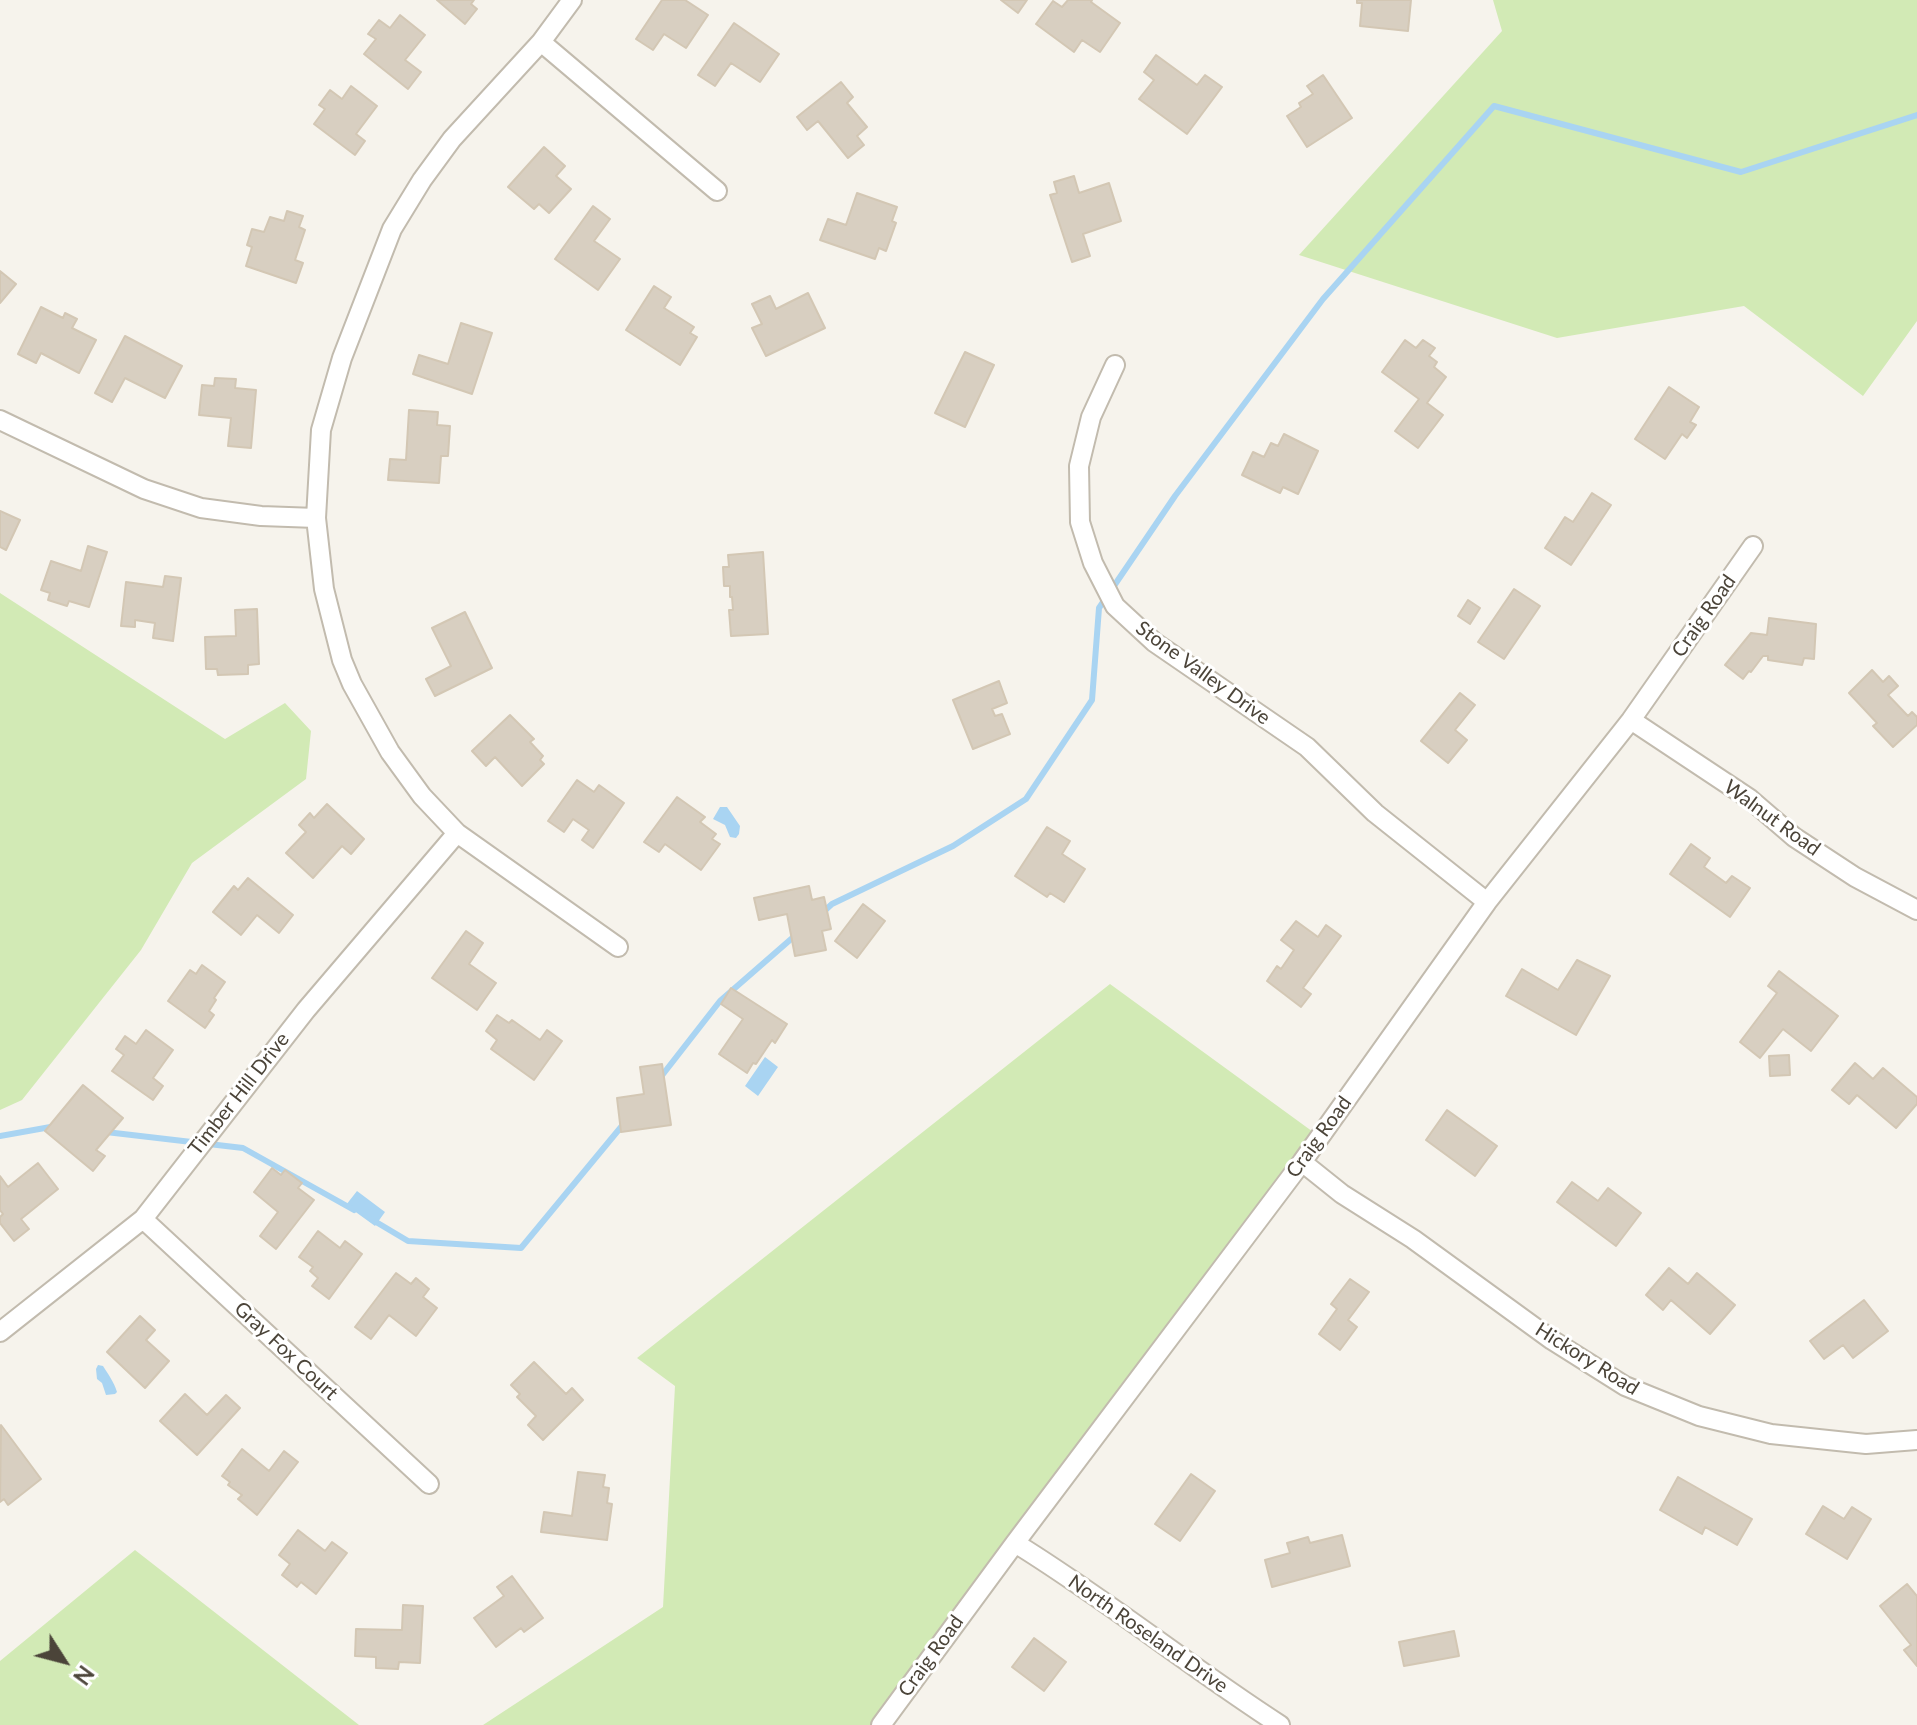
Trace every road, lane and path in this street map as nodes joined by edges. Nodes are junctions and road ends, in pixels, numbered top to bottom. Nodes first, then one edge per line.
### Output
1 (572, 0) edge
2 (541, 42) junction
3 (717, 191) dead end
4 (1115, 365) dead end
5 (0, 420) edge
6 (316, 518) junction
7 (1753, 546) dead end
8 (1631, 720) junction
9 (457, 833) junction
10 (1487, 902) junction
11 (1917, 910) edge
12 (618, 947) dead end
13 (1302, 1162) junction
14 (143, 1219) junction
15 (0, 1332) edge
16 (1917, 1440) edge
17 (429, 1484) dead end
18 (1015, 1543) junction
19 (881, 1725) edge
20 (1280, 1725) edge

1 - 2 street
2 - 3 street
2 - 6 street
4 - 10 street, Stone Valley Drive
5 - 6 street
6 - 9 street
7 - 8 street, Craig Road
8 - 10 street, Craig Road
8 - 11 street, Walnut Road
9 - 12 street
9 - 14 street, Timber Hill Drive
10 - 13 street, Craig Road
13 - 16 street, Hickory Road
13 - 18 street, Craig Road
14 - 15 street, Timber Hill Drive
14 - 17 street, Gray Fox Court
18 - 19 street, Craig Road
18 - 20 street, North Roseland Drive

